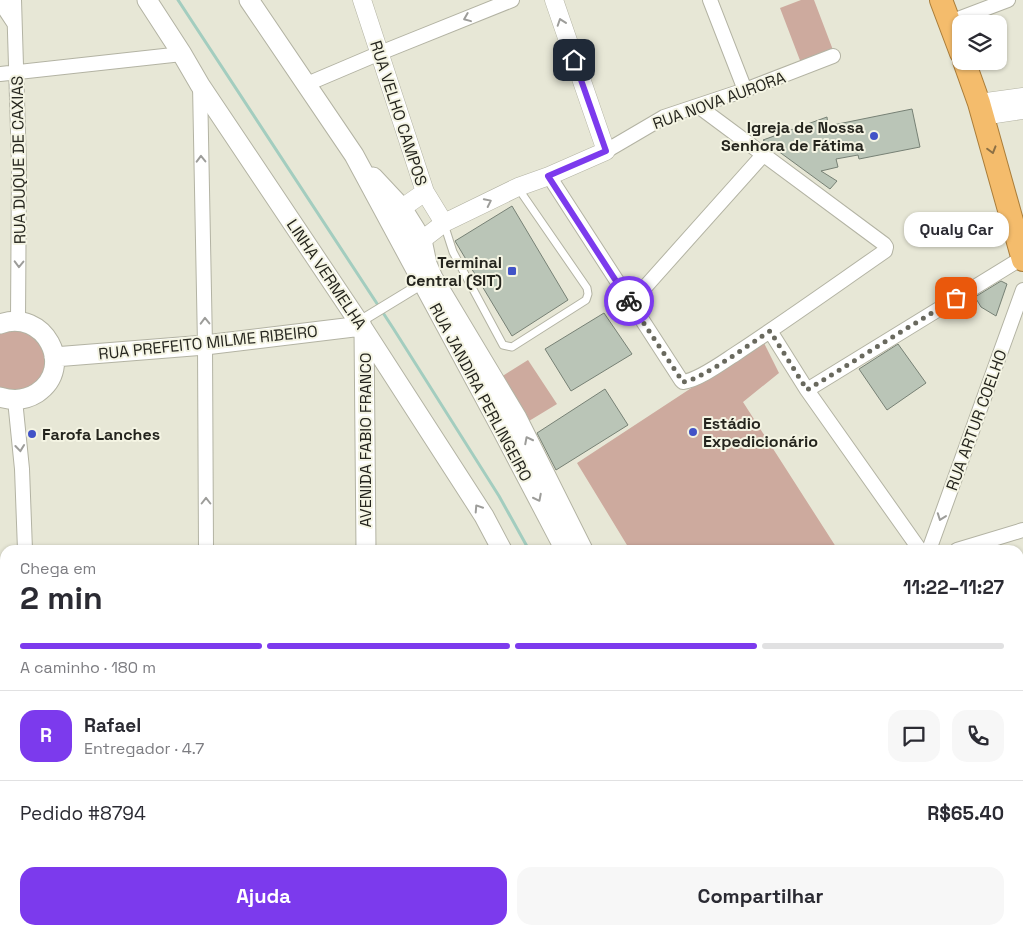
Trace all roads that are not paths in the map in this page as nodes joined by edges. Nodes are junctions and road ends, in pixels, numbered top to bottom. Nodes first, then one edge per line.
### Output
1 (14, 0) edge
2 (148, 0) edge
3 (249, 0) edge
4 (362, 0) edge
5 (512, 0) edge
6 (554, 0) edge
7 (710, 0) edge
8 (941, 0) edge
9 (1008, 0) edge
10 (0, 2) edge
11 (950, 22) junction
12 (14, 23) junction
13 (952, 28) edge
14 (380, 53) junction
15 (182, 54) junction
16 (833, 56) dead end
17 (967, 70) edge
18 (17, 72) junction
19 (0, 74) edge
20 (307, 84) junction
21 (200, 85) junction
22 (745, 90) junction
23 (1023, 97) edge
24 (698, 106) junction
25 (981, 110) junction
26 (1023, 110) edge
27 (606, 151) junction
28 (354, 155) junction
29 (763, 155) junction
30 (548, 176) junction
31 (518, 187) junction
32 (425, 192) junction
33 (402, 208) junction
34 (444, 223) junction
35 (390, 224) junction
36 (422, 240) junction
37 (402, 246) junction
38 (1023, 259) edge
39 (423, 284) junction
40 (1023, 290) edge
41 (630, 304) junction
42 (9, 322) edge
43 (365, 322) junction
44 (770, 331) junction
45 (205, 345) junction
46 (54, 357) junction
47 (388, 367) junction
48 (365, 368) junction
49 (807, 390) junction
50 (8, 398) edge
51 (509, 422) junction
52 (1023, 530) edge
53 (26, 545) edge
54 (206, 545) edge
55 (366, 545) edge
56 (499, 545) edge
57 (575, 545) edge
58 (916, 545) edge
59 (931, 545) edge
60 (974, 545) edge

1 - 12 street, RUA DUQUE DE CAXIAS
2 - 15 main road, LINHA VERMELHA
3 - 20 main road, RUA JANDIRA PERLINGEIRO
4 - 14 street, RUA VELHO CAMPOS
5 -> 14 street
27 -> 6 street
7 - 22 street
8 - 11 highway
9 - 11 street
10 - 12 street
11 - 13 highway
12 - 18 street, RUA DUQUE DE CAXIAS
14 - 20 street
14 - 32 street, RUA VELHO CAMPOS
15 - 18 street
15 - 21 main road, LINHA VERMELHA
16 - 22 street, RUA NOVA AURORA
17 - 25 highway
18 - 19 street
18 -> 42 street, RUA DUQUE DE CAXIAS
20 - 28 main road, RUA JANDIRA PERLINGEIRO
21 - 43 main road, LINHA VERMELHA
45 -> 21 street
22 - 24 street, RUA NOVA AURORA
23 - 25 street
24 - 27 street, RUA NOVA AURORA
24 - 29 street
25 - 26 street
25 -> 38 highway
27 - 30 street, RUA NOVA AURORA
28 - 33 main road, RUA JANDIRA PERLINGEIRO
28 - 35 main road, RUA JANDIRA PERLINGEIRO
29 - 41 street
29 - 44 street
30 - 31 street, RUA NOVA AURORA
30 - 41 street
34 -> 31 street, RUA NOVA AURORA
31 - 34 lane
32 - 33 street
32 - 34 street, RUA VELHO CAMPOS
33 - 35 street
33 - 36 main road, RUA JANDIRA PERLINGEIRO
34 - 36 street, RUA NOVA AURORA
35 - 37 main road, RUA JANDIRA PERLINGEIRO
36 - 37 street
36 - 51 main road, RUA JANDIRA PERLINGEIRO
37 - 39 main road, RUA JANDIRA PERLINGEIRO
38 - 49 street
39 - 43 street
39 - 51 main road, RUA JANDIRA PERLINGEIRO
40 -> 59 street, RUA ARTUR COELHO
41 - 44 street
42 - 46 main road
43 - 45 main road, RUA PREFEITO MILME RIBEIRO
43 - 47 main road, LINHA VERMELHA
43 - 48 main road, AVENIDA FABIO FRANCO
44 - 49 street
45 - 46 main road, RUA PREFEITO MILME RIBEIRO
54 -> 45 street
46 - 50 main road
47 - 48 main road
56 -> 47 main road, LINHA VERMELHA
48 - 55 main road, AVENIDA FABIO FRANCO
49 - 58 street
50 -> 53 street
51 - 57 main road, RUA JANDIRA PERLINGEIRO
52 - 60 street

